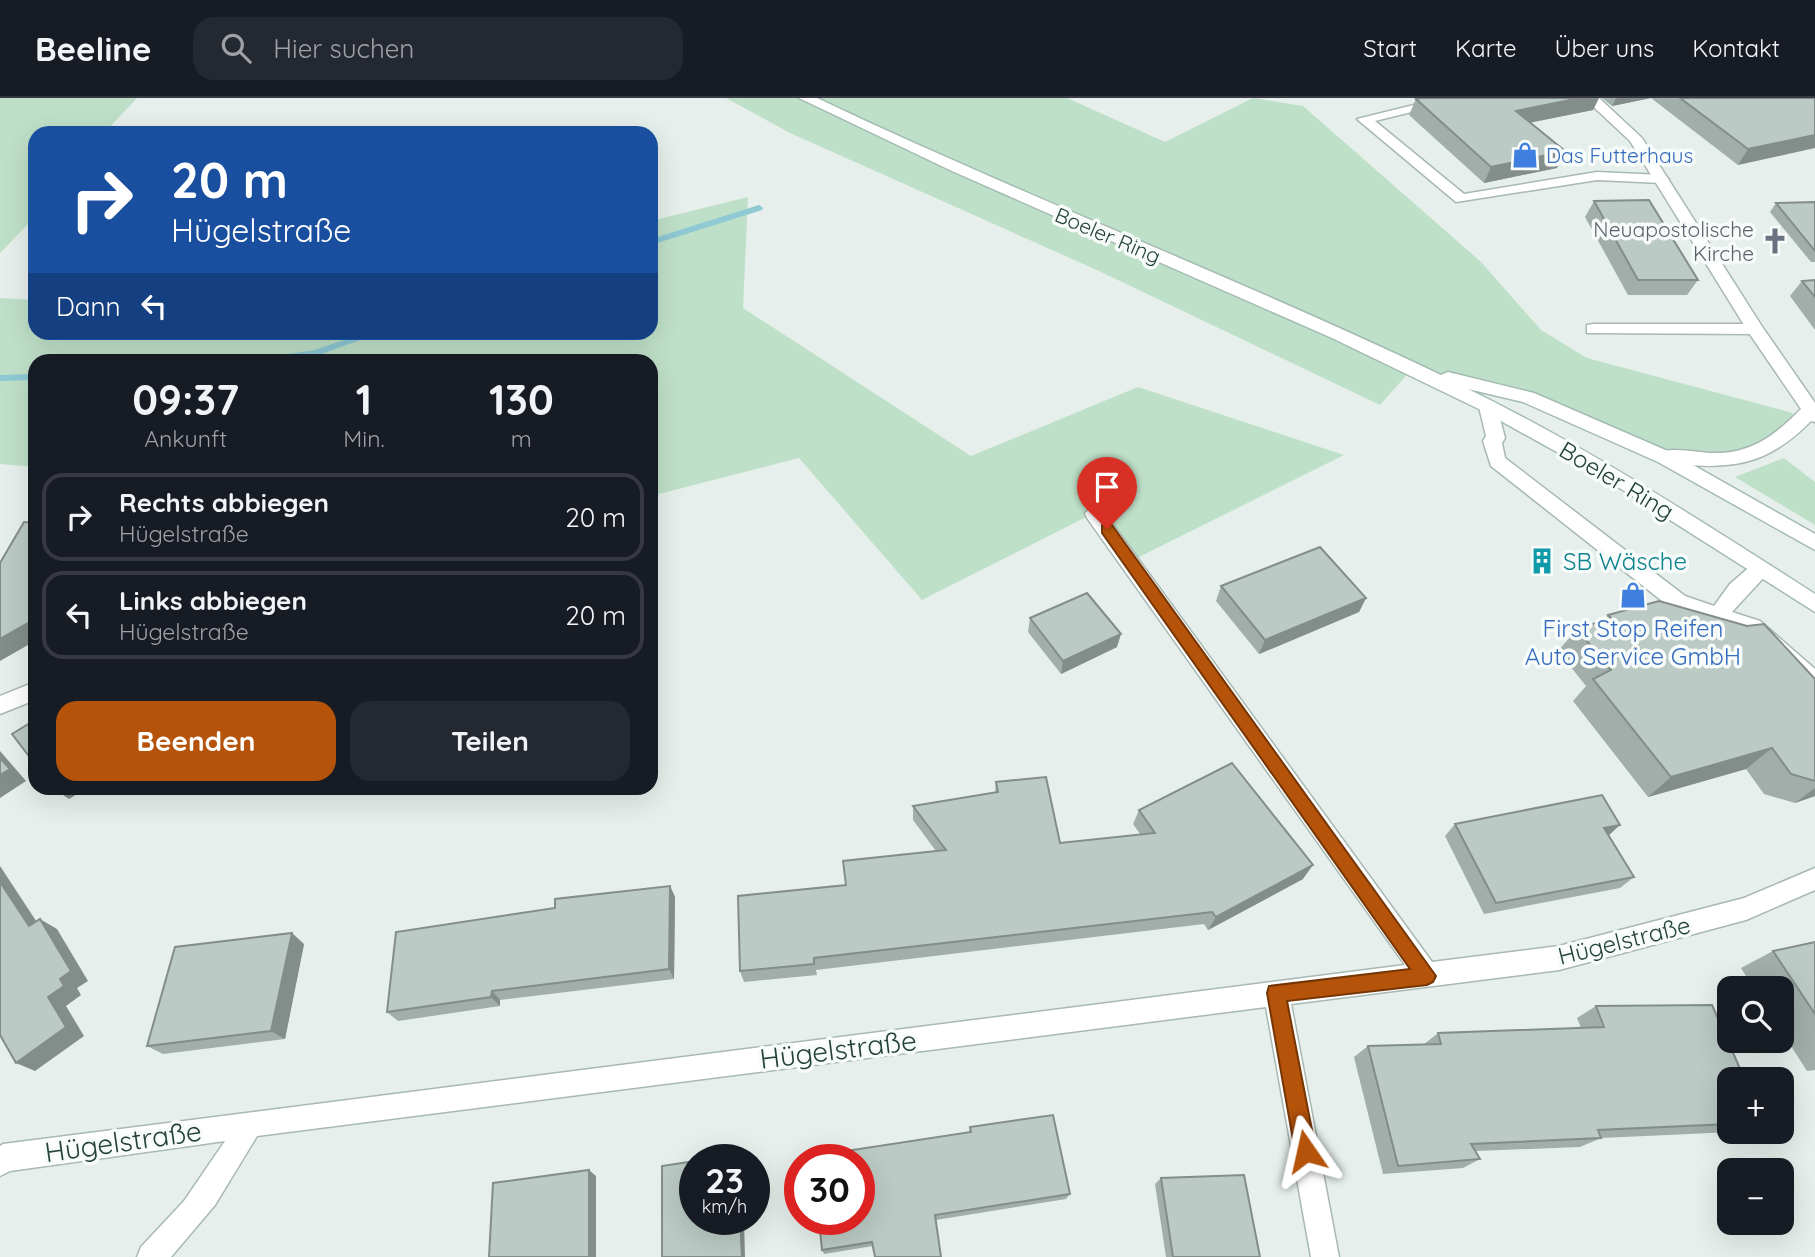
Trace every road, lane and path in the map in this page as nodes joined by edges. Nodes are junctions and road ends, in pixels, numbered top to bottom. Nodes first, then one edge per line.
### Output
1 (806, 98) edge
2 (1461, 98) edge
3 (1591, 98) edge
4 (1662, 179) junction
5 (1593, 329) dead end
6 (1755, 329) junction
7 (1412, 369) junction
8 (1488, 407) junction
9 (1813, 414) edge
10 (1664, 457) junction
11 (1094, 513) dead end
12 (1815, 543) edge
13 (1760, 569) junction
14 (1815, 604) edge
15 (1718, 615) junction
16 (1815, 682) edge
17 (28, 694) edge
18 (0, 705) edge
19 (1815, 879) edge
20 (1427, 976) junction
21 (1276, 993) junction
22 (248, 1124) junction
23 (1, 1158) edge
24 (150, 1257) edge
25 (1325, 1257) edge

1 - 7 street, Boeler Ring
2 - 4 street
3 - 4 street
4 - 6 street
5 - 6 street
6 - 9 street
7 - 8 street, Boeler Ring
7 - 10 street, Boeler Ring
8 - 13 street, Boeler Ring
8 - 15 street
9 - 10 street, Boeler Ring
10 - 12 street, Boeler Ring
11 - 20 street
13 - 14 street, Boeler Ring
13 - 15 street
15 - 16 street
17 - 18 street
19 - 20 street, Hügelstraße
20 - 21 street, Hügelstraße
21 - 22 street, Hügelstraße
21 - 25 street
22 - 23 street, Hügelstraße
22 - 24 street, Hügelstraße

